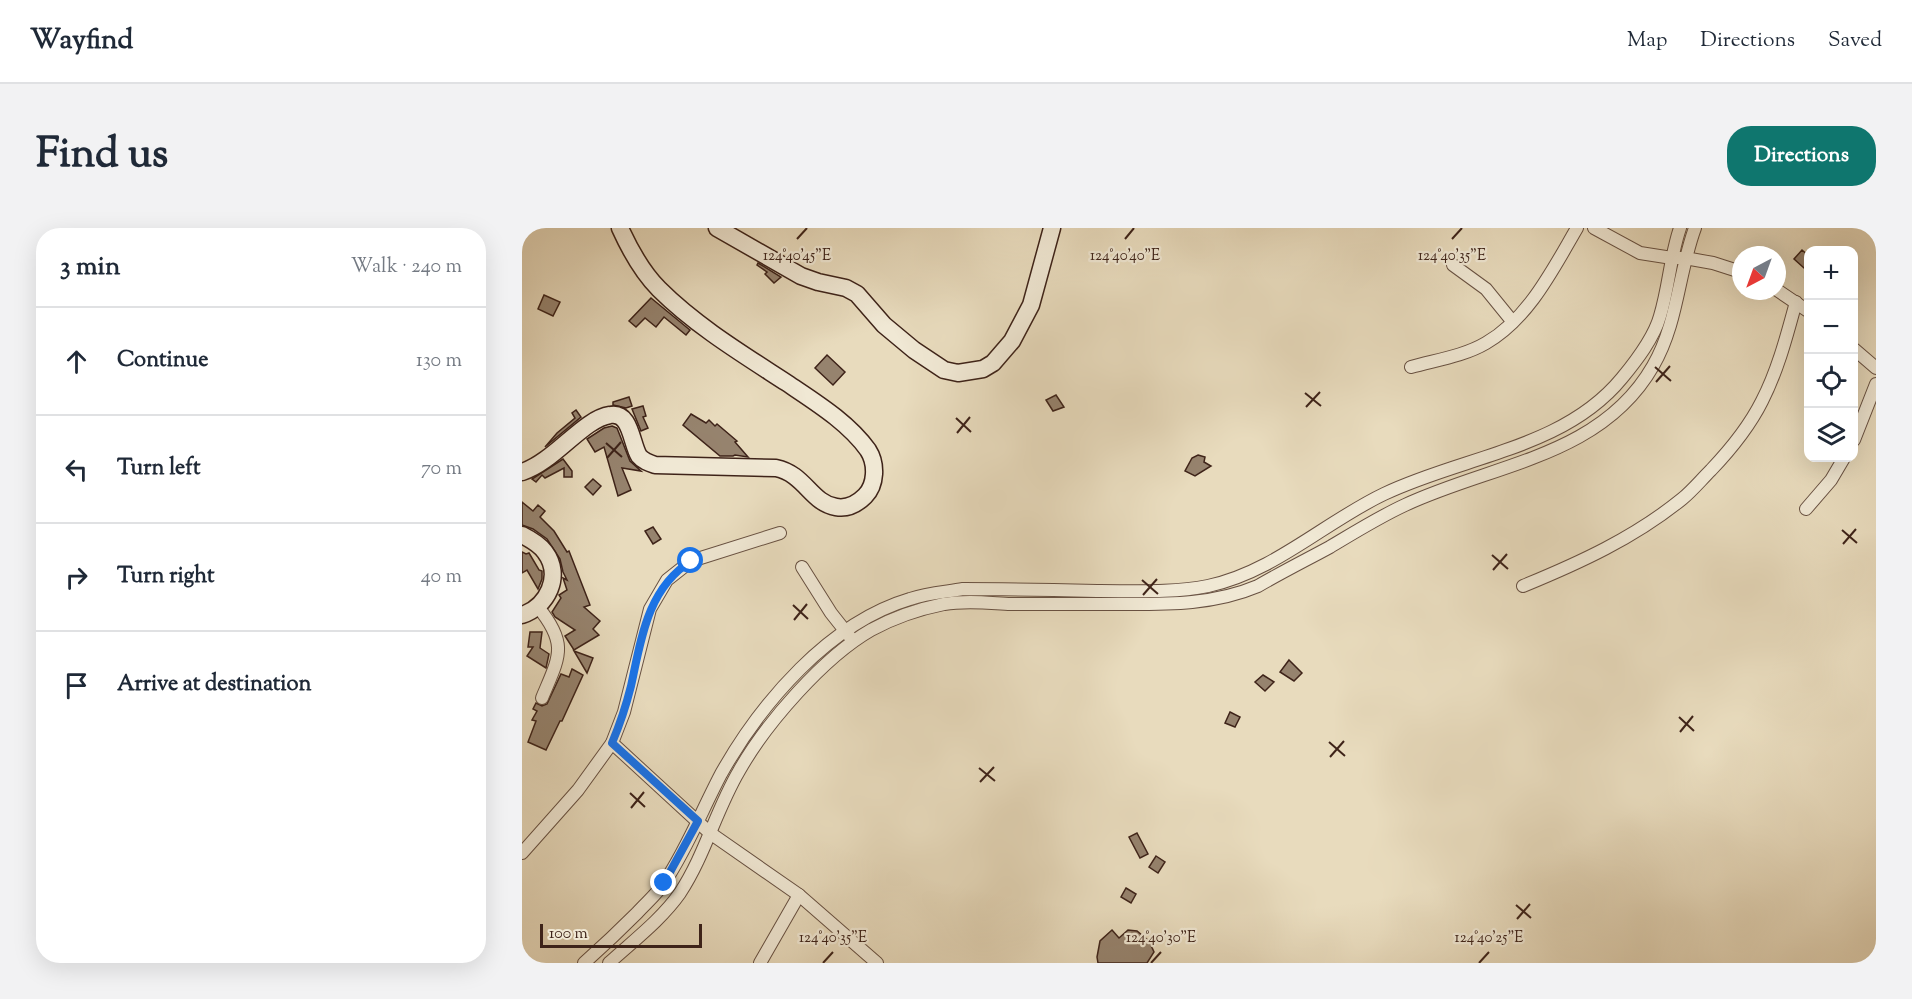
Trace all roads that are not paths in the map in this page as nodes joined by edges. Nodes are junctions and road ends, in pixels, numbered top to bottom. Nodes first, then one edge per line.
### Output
1 (620, 228) edge
2 (717, 228) edge
3 (1052, 228) edge
4 (1577, 228) edge
5 (1594, 228) edge
6 (1680, 228) edge
7 (1695, 228) edge
8 (1672, 258) junction
9 (1685, 258) junction
10 (1453, 265) dead end
11 (1732, 269) edge
12 (1786, 296) edge
13 (1796, 302) junction
14 (1804, 308) edge
15 (1512, 321) junction
16 (1858, 352) edge
17 (1411, 367) dead end
18 (1876, 368) edge
19 (1876, 384) edge
20 (1858, 430) edge
21 (1842, 462) edge
22 (522, 472) edge
23 (1806, 509) dead end
24 (780, 533) dead end
25 (1317, 533) junction
26 (522, 535) edge
27 (1329, 547) junction
28 (802, 567) dead end
29 (1523, 586) dead end
30 (1006, 589) junction
31 (1159, 598) junction
32 (1008, 603) junction
33 (538, 607) junction
34 (522, 615) edge
35 (845, 631) junction
36 (854, 642) junction
37 (542, 698) dead end
38 (612, 743) junction
39 (698, 821) junction
40 (710, 833) junction
41 (522, 853) edge
42 (799, 895) junction
43 (584, 963) edge
44 (609, 963) edge
45 (760, 963) edge
46 (878, 963) edge

1 - 22 main road
2 - 3 main road
4 - 15 street
5 - 8 street
6 - 8 street
7 - 9 street
8 - 9 street
8 - 25 street
9 - 11 street
9 - 27 street
10 - 15 street
12 - 13 street
13 - 14 street
13 - 29 street
15 - 17 street
16 - 18 street
19 - 20 street
21 - 23 street
24 - 38 street
25 - 27 street
25 - 31 street
26 - 33 main road
27 - 31 street
28 - 35 street
30 - 31 street
30 - 32 street
30 - 35 street
31 - 32 street
32 - 36 street
33 - 34 main road
33 - 37 street
35 - 36 street
35 - 39 street
36 - 40 street
38 - 39 street
38 - 41 street
39 - 40 street
39 - 43 street
40 - 42 street
40 - 44 street
42 - 45 street
42 - 46 street

